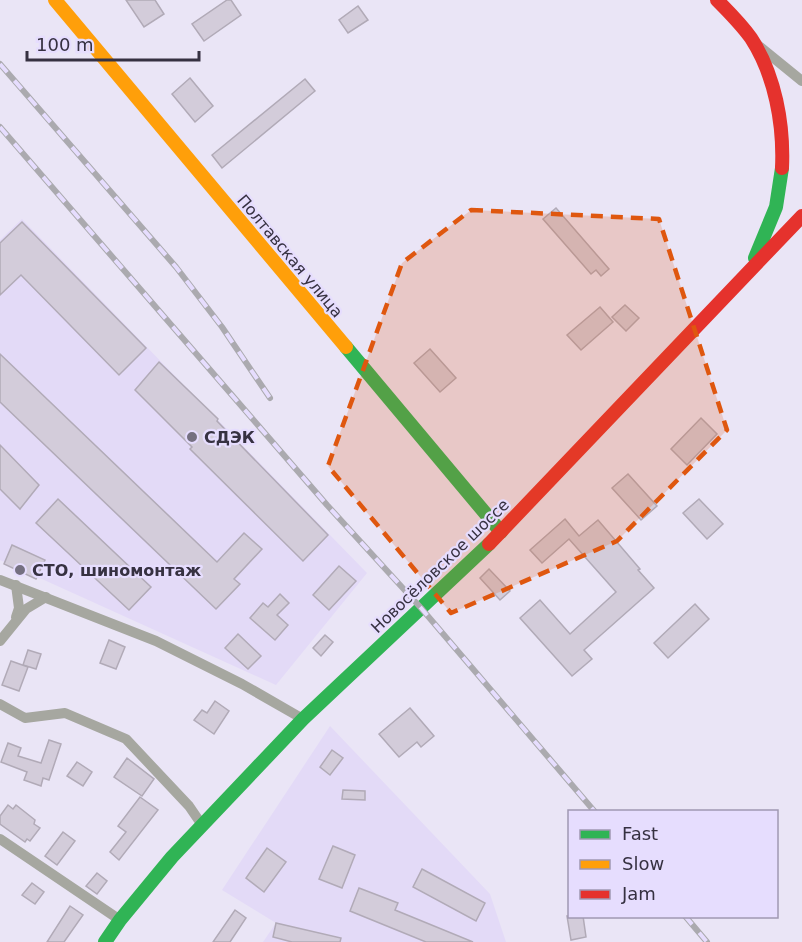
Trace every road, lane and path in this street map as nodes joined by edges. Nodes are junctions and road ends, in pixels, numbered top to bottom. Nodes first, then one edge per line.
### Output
1 (56, 0) edge
2 (717, 0) edge
3 (752, 40) junction
4 (802, 81) edge
5 (802, 216) edge
6 (751, 268) junction
7 (501, 532) junction
8 (0, 580) edge
9 (16, 585) junction
10 (46, 597) junction
11 (15, 620) junction
12 (0, 641) edge
13 (0, 704) edge
14 (303, 719) junction
15 (202, 825) junction
16 (0, 839) edge
17 (120, 920) junction
18 (105, 942) edge

1 - 7 main road, Полтавская улица
2 - 3 main road
3 - 4 street
3 - 6 main road
5 - 6 main road, Новосёловское шоссе
6 - 7 main road, Новосёловское шоссе
7 - 14 main road, Новосёловское шоссе
8 - 9 street
9 - 10 street
9 - 11 street
10 - 11 street
10 - 14 street
11 - 12 street
13 - 15 street
14 - 15 main road, Новосёловское шоссе
15 - 17 main road, Новосёловское шоссе
16 - 17 street
17 - 18 main road, Новосёловское шоссе

